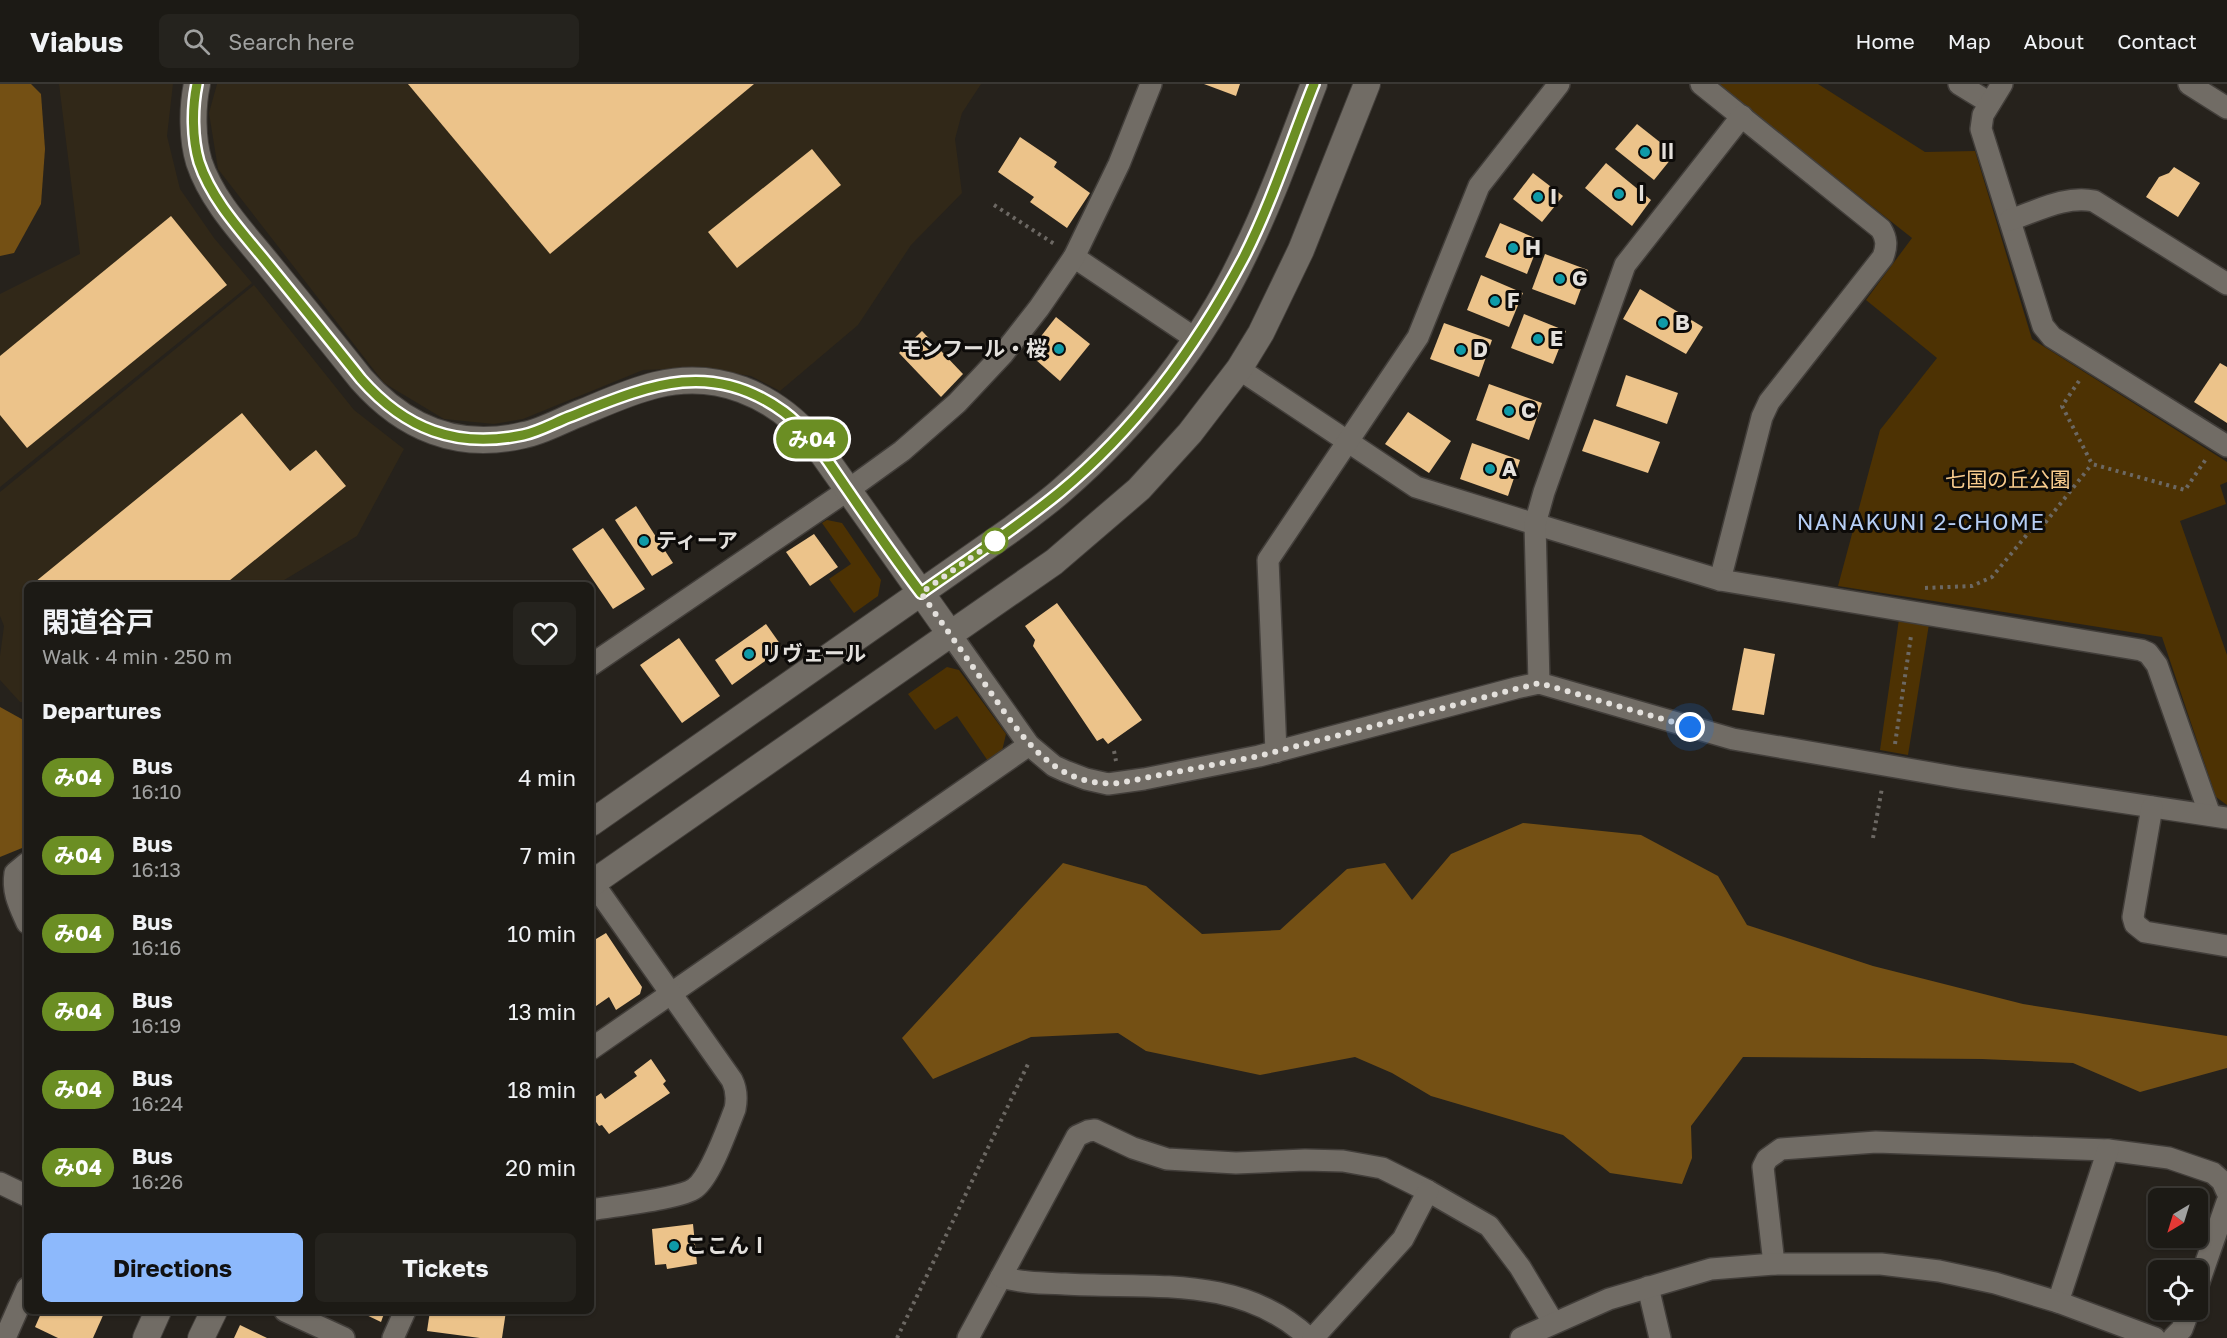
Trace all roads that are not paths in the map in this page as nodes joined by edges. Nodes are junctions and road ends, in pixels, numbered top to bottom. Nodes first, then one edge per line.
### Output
1 (197, 84) edge
2 (1151, 84) edge
3 (1314, 84) edge
4 (1367, 84) edge
5 (1559, 84) edge
6 (1701, 84) edge
7 (1959, 84) edge
8 (2002, 84) edge
9 (2189, 84) edge
10 (1990, 103) junction
11 (2227, 108) edge
12 (1742, 116) junction
13 (2010, 220) junction
14 (1074, 257) junction
15 (2227, 284) edge
16 (1196, 339) junction
17 (1239, 369) junction
18 (1348, 442) junction
19 (2222, 444) edge
20 (848, 490) junction
21 (1535, 524) junction
22 (1720, 580) junction
23 (921, 593) junction
24 (951, 635) junction
25 (594, 663) edge
26 (1539, 683) junction
27 (1029, 745) junction
28 (1276, 752) junction
29 (2152, 807) junction
30 (2218, 817) edge
31 (594, 821) edge
32 (24, 866) edge
33 (594, 883) edge
34 (594, 887) edge
35 (24, 916) edge
36 (2227, 946) edge
37 (670, 995) junction
38 (594, 1047) edge
39 (2108, 1150) junction
40 (0, 1183) edge
41 (1428, 1191) junction
42 (2227, 1192) edge
43 (24, 1195) edge
44 (2227, 1203) edge
45 (594, 1209) edge
46 (2207, 1260) edge
47 (1774, 1264) junction
48 (1001, 1276) junction
49 (1648, 1287) junction
50 (24, 1295) edge
51 (2058, 1302) junction
52 (157, 1314) edge
53 (213, 1314) edge
54 (292, 1314) edge
55 (404, 1314) edge
56 (2185, 1320) edge
57 (1553, 1322) junction
58 (2128, 1334) edge
59 (5, 1338) edge
60 (146, 1338) edge
61 (201, 1338) edge
62 (344, 1338) edge
63 (393, 1338) edge
64 (968, 1338) edge
65 (1311, 1338) edge
66 (1521, 1338) edge
67 (1660, 1338) edge
68 (2156, 1338) edge
69 (2173, 1338) edge

1 - 20 street
2 - 14 street
3 - 16 street
4 - 17 street
5 - 18 street
6 - 12 street
7 - 10 street
8 - 10 street
9 - 11 street
10 - 13 street
12 - 21 street
12 - 22 street
13 - 15 street
13 - 19 street
14 - 16 street
14 - 20 street
16 - 23 street
17 - 18 street
17 - 24 street
18 - 21 street
18 - 28 street
20 - 23 street
20 - 25 street
21 - 22 street
21 - 26 street
22 - 30 street
23 - 24 street
23 - 31 street
24 - 27 street
24 - 33 street
26 - 28 street
26 - 29 street
27 - 28 street
27 - 37 street
29 - 30 street
29 - 36 street
32 - 35 street
34 - 37 street
37 - 38 street
37 - 45 street
39 - 42 street
39 - 47 street
39 - 51 street
40 - 43 street
41 - 48 street
41 - 57 street
41 - 65 street
44 - 46 street
47 - 49 street
47 - 51 street
48 - 64 street
48 - 65 street
49 - 57 street
49 - 67 street
50 - 59 street
51 - 58 street
52 - 60 street
53 - 61 street
54 - 62 street
55 - 63 street
56 - 69 street
57 - 66 street
58 - 68 street

